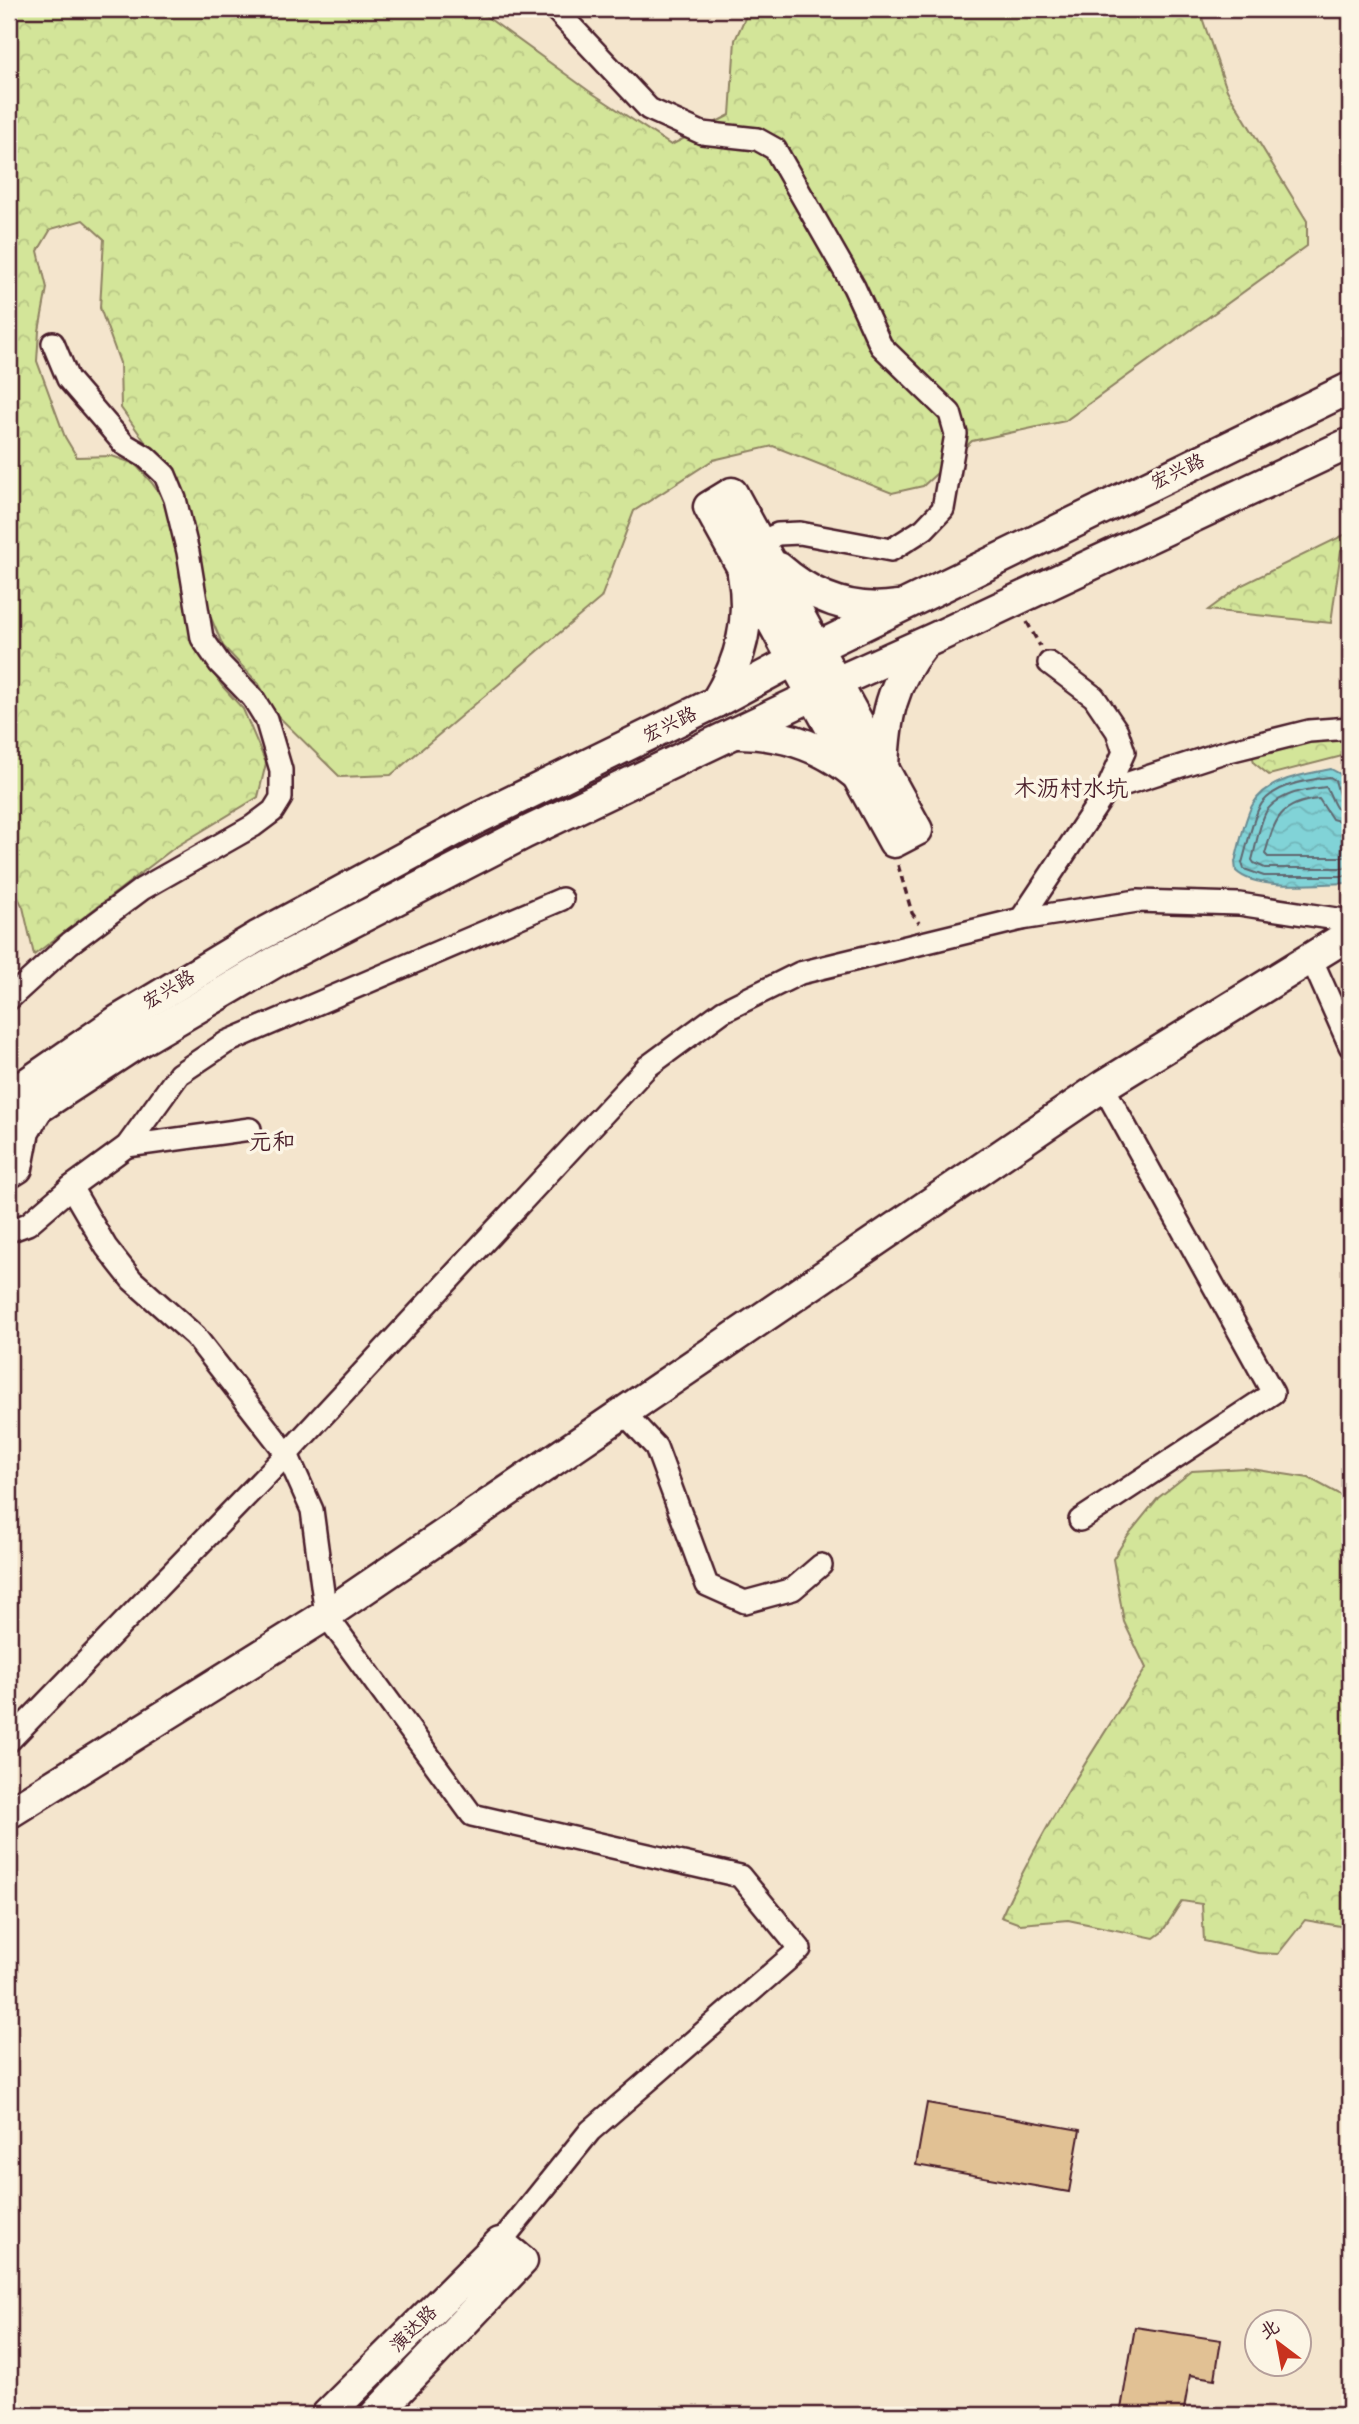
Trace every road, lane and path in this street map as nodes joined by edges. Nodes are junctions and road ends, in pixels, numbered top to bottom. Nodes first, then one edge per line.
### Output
1 (555, 9) edge
2 (53, 343) dead end
3 (1350, 388) edge
4 (1350, 443) edge
5 (755, 552) junction
6 (1016, 601) junction
7 (907, 605) junction
8 (924, 643) junction
9 (807, 654) junction
10 (1049, 663) joint
11 (825, 689) junction
12 (716, 702) junction
13 (1350, 728) edge
14 (734, 733) junction
15 (872, 773) junction
16 (1107, 790) junction
17 (894, 842) joint
18 (562, 899) dead end
19 (1021, 919) junction
20 (1350, 921) edge
21 (1350, 934) edge
22 (931, 941) junction
23 (1311, 958) junction
24 (9, 999) edge
25 (1350, 1046) edge
26 (9, 1070) edge
27 (40, 1075) junction
28 (1103, 1086) junction
29 (9, 1096) edge
30 (37, 1108) junction
31 (9, 1127) edge
32 (250, 1129) dead end
33 (127, 1146) junction
34 (9, 1173) edge
35 (71, 1187) junction
36 (9, 1231) edge
37 (624, 1413) junction
38 (287, 1454) junction
39 (1080, 1520) dead end
40 (821, 1565) dead end
41 (326, 1615) junction
42 (9, 1741) edge
43 (9, 1813) edge
44 (511, 2252) junction
45 (327, 2415) edge
46 (375, 2415) edge

1 - 5 street
2 - 24 street
3 - 7 street, 宏兴路
4 - 6 street, 宏兴路
5 - 7 street
5 - 9 street
5 - 12 street
6 - 8 street, 宏兴路
6 - 10 path
7 - 9 street, 宏兴路
8 - 11 street, 宏兴路
8 - 15 street
9 - 11 street
9 - 12 street, 宏兴路
10 - 16 street
11 - 14 street, 宏兴路
11 - 15 street
12 - 27 street, 宏兴路
13 - 16 street
14 - 15 street
14 - 30 street, 宏兴路
15 - 17 street
16 - 19 street
17 - 22 path
18 - 33 street
19 - 20 street
19 - 22 street
21 - 23 street
22 - 38 street
23 - 25 street
23 - 28 street
26 - 27 street
27 - 29 street, 宏兴路
28 - 37 street
28 - 39 street
30 - 31 street, 宏兴路
30 - 34 street
32 - 33 street
33 - 35 street
35 - 36 street
35 - 38 street
37 - 40 street
37 - 41 street
38 - 41 street
38 - 42 street
41 - 43 street
41 - 44 street
44 - 45 street, 演达路
44 - 46 street, 演达路

